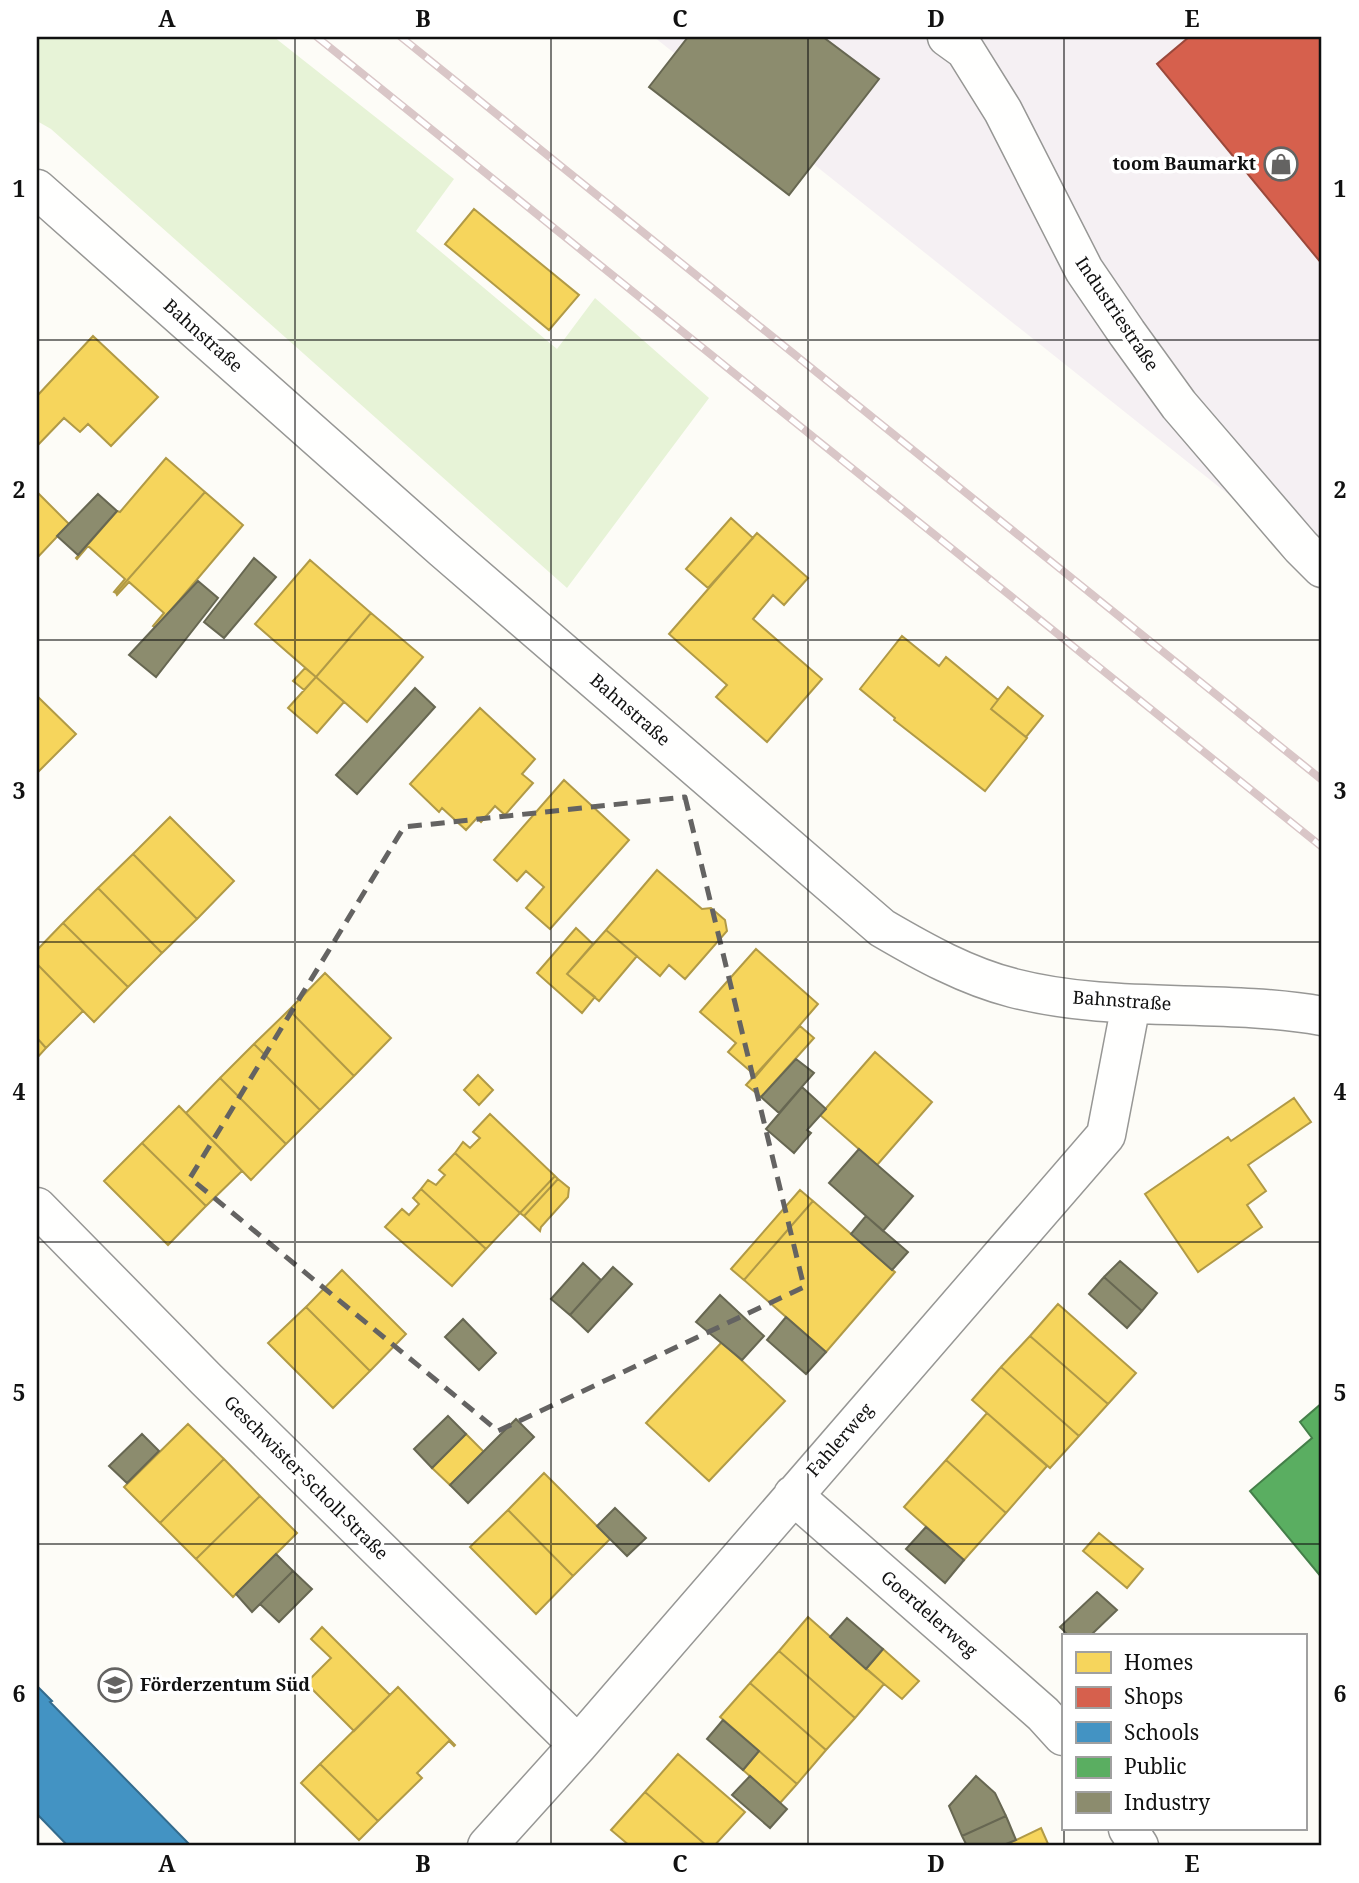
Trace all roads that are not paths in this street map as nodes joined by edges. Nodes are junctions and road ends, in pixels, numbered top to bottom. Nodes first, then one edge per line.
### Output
1 (965, 41) edge
2 (37, 189) edge
3 (1322, 568) edge
4 (1131, 1004) junction
5 (1322, 1016) edge
6 (37, 1207) edge
7 (793, 1495) junction
8 (1062, 1734) edge
9 (578, 1745) junction
10 (1129, 1830) edge
11 (487, 1846) edge
12 (1139, 1846) edge

1 - 3 street, Industriestraße
2 - 4 street, Bahnstraße
4 - 5 street, Bahnstraße
4 - 7 street, Fahlerweg
6 - 9 street, Geschwister-Scholl-Straße
7 - 8 street, Goerdelerweg
7 - 9 street, Fahlerweg
9 - 11 street, Fahlerweg
10 - 12 street

